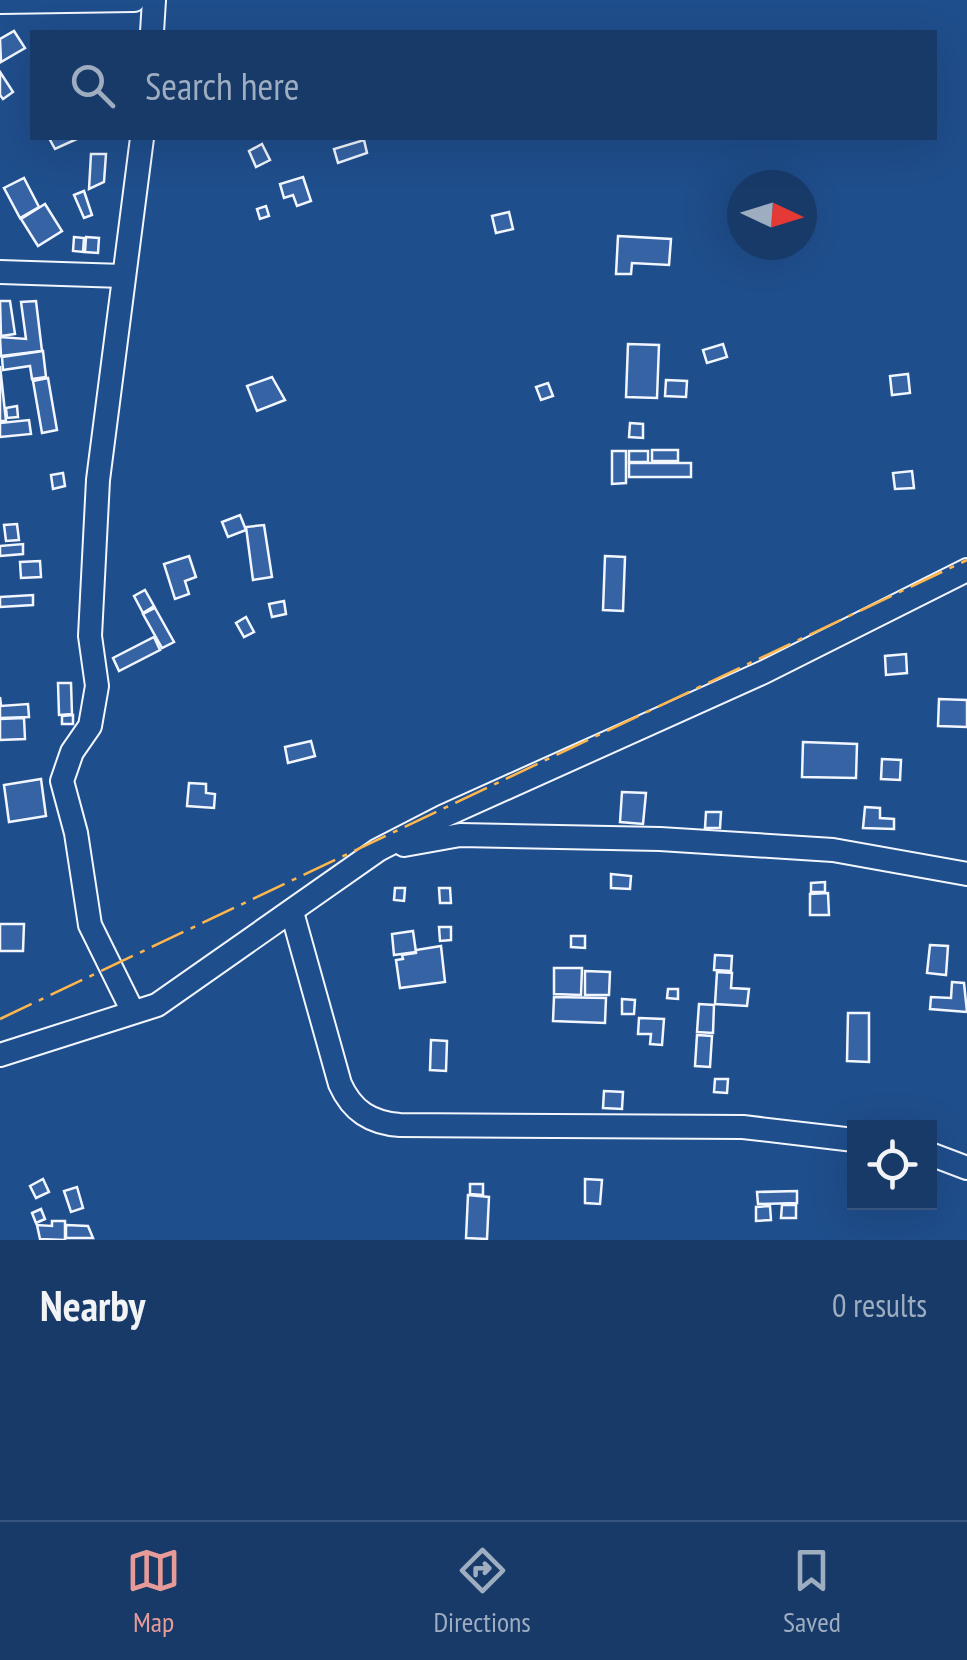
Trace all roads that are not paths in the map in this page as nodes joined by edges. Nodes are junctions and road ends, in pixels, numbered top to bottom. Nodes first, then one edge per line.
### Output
1 (134, 0) edge
2 (154, 0) edge
3 (0, 2) edge
4 (152, 30) edge
5 (142, 140) edge
6 (0, 272) edge
7 (123, 276) junction
8 (967, 570) edge
9 (378, 850) junction
10 (967, 874) edge
11 (292, 912) junction
12 (133, 1012) junction
13 (0, 1055) edge
14 (847, 1139) edge
15 (937, 1157) edge
16 (967, 1168) edge

1 - 3 street
2 - 4 street
5 - 7 street
6 - 7 street
7 - 12 street
8 - 9 street
9 - 10 street
9 - 11 street
11 - 12 street
11 - 14 street
12 - 13 street
15 - 16 street

